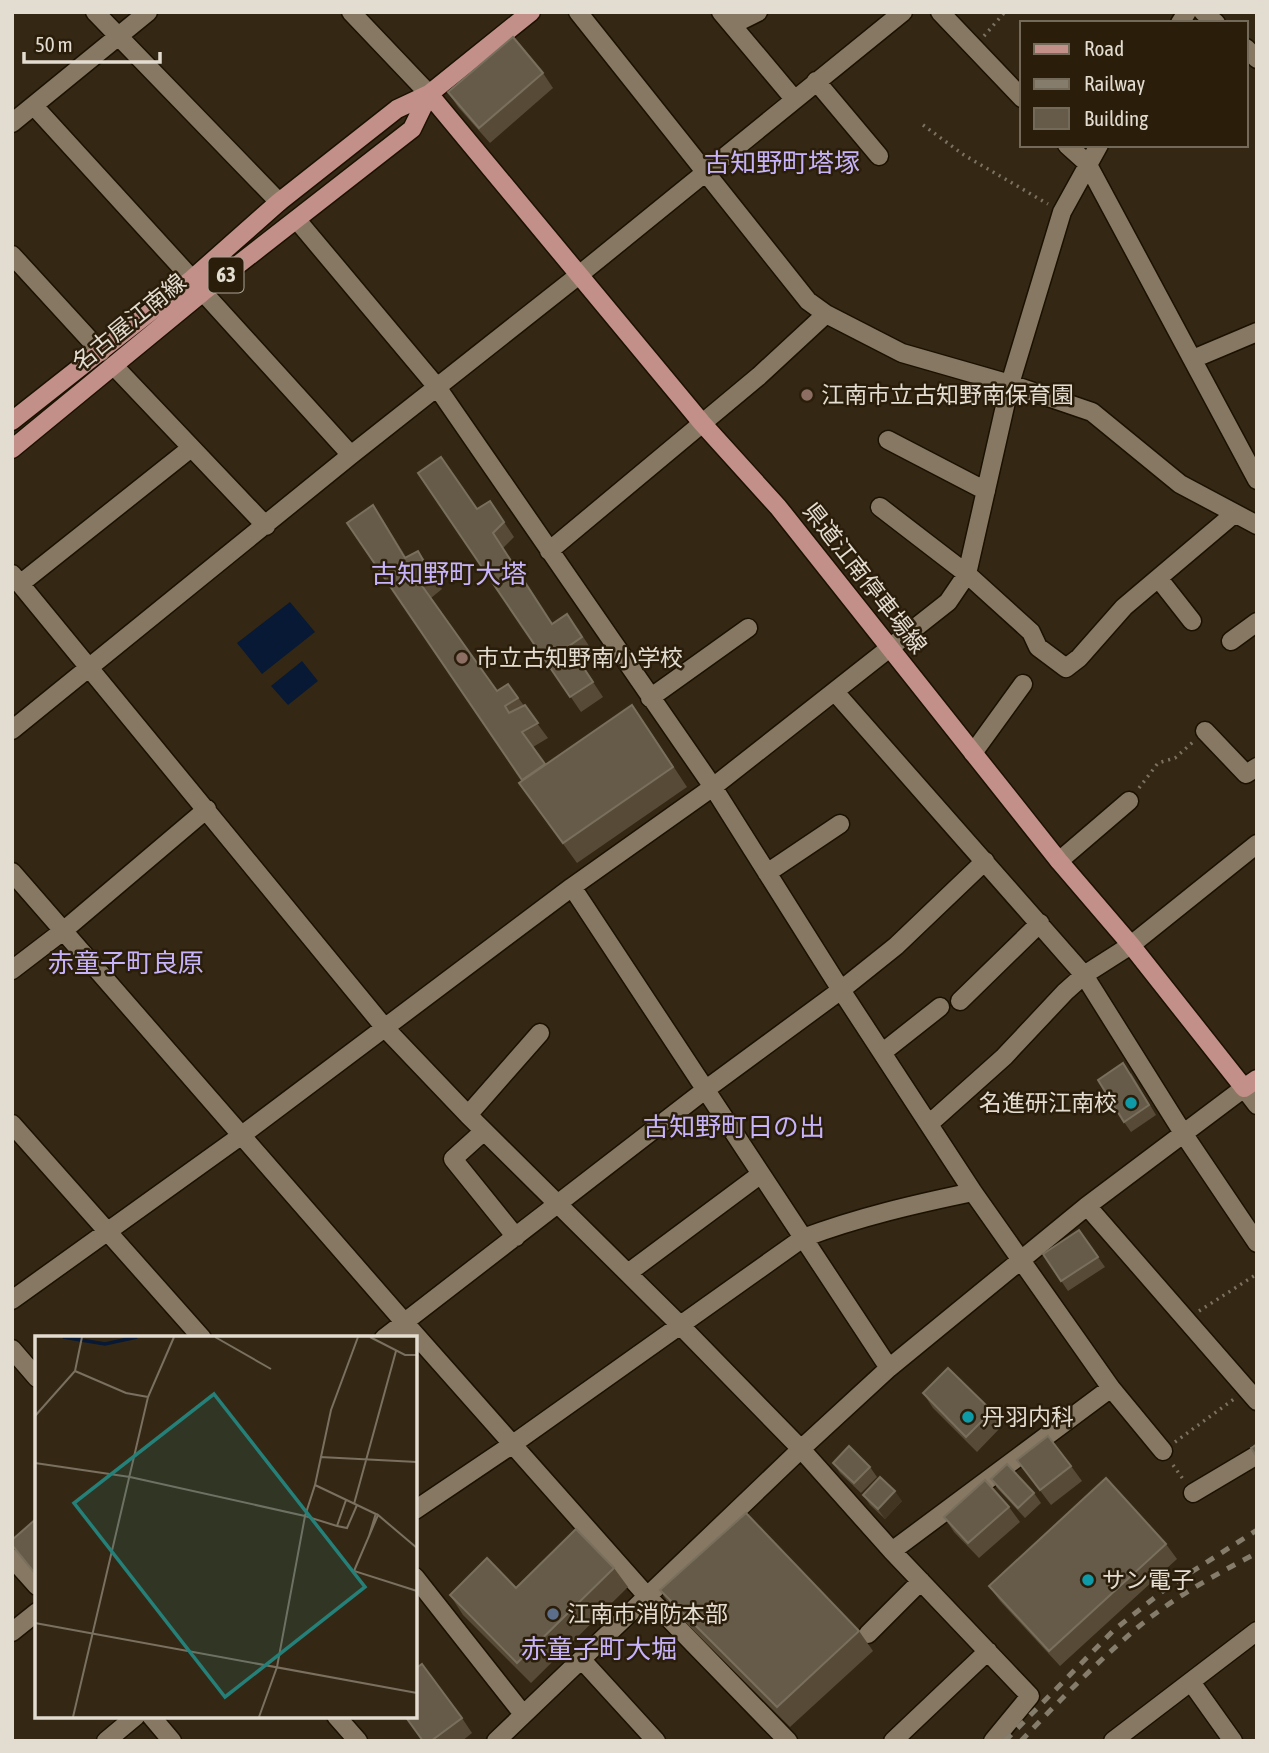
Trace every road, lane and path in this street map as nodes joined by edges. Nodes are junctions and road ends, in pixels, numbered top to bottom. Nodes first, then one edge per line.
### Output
1 (95, 12) edge
2 (148, 12) edge
3 (351, 12) edge
4 (531, 12) edge
5 (578, 12) edge
6 (758, 12) edge
7 (903, 12) edge
8 (940, 12) edge
9 (1005, 12) edge
10 (726, 19) edge
11 (119, 36) junction
12 (974, 48) junction
13 (816, 81) junction
14 (429, 94) junction
15 (1020, 97) edge
16 (794, 99) junction
17 (34, 106) junction
18 (13, 120) edge
19 (923, 125) dead end
20 (1069, 147) edge
21 (1097, 147) edge
22 (879, 156) dead end
23 (1087, 163) junction
24 (706, 172) junction
25 (279, 202) junction
26 (1062, 212) junction
27 (297, 220) junction
28 (12, 255) edge
29 (579, 275) junction
30 (198, 286) junction
31 (826, 314) junction
32 (1257, 332) edge
33 (101, 352) junction
34 (1193, 359) junction
35 (114, 366) junction
36 (1010, 384) junction
37 (437, 387) junction
38 (12, 421) edge
39 (702, 422) junction
40 (888, 440) dead end
41 (191, 448) junction
42 (12, 449) edge
43 (351, 455) junction
44 (1257, 480) edge
45 (986, 491) junction
46 (880, 507) dead end
47 (1234, 514) junction
48 (1257, 525) edge
49 (266, 526) junction
50 (549, 551) junction
51 (967, 574) junction
52 (16, 579) edge
53 (1158, 579) junction
54 (1192, 621) dead end
55 (1257, 622) edge
56 (748, 628) dead end
57 (1231, 641) dead end
58 (890, 649) junction
59 (91, 668) junction
60 (1023, 684) dead end
61 (835, 692) junction
62 (650, 698) junction
63 (12, 730) edge
64 (1205, 732) joint
65 (973, 753) junction
66 (1257, 766) edge
67 (713, 787) junction
68 (1129, 801) joint
69 (207, 809) junction
70 (840, 824) dead end
71 (1257, 844) edge
72 (1059, 860) junction
73 (985, 861) junction
74 (12, 872) edge
75 (767, 873) junction
76 (572, 887) junction
77 (1040, 923) junction
78 (64, 931) junction
79 (1131, 945) junction
80 (12, 971) edge
81 (1084, 975) junction
82 (841, 990) junction
83 (960, 1001) dead end
84 (940, 1007) dead end
85 (385, 1028) junction
86 (540, 1033) dead end
87 (883, 1052) junction
88 (1250, 1083) edge
89 (705, 1090) junction
90 (1257, 1105) edge
91 (468, 1115) junction
92 (12, 1124) edge
93 (929, 1124) junction
94 (484, 1131) junction
95 (1183, 1133) junction
96 (242, 1135) junction
97 (761, 1174) junction
98 (973, 1192) junction
99 (558, 1205) junction
100 (1087, 1206) junction
101 (109, 1233) junction
102 (516, 1237) junction
103 (803, 1238) junction
104 (1257, 1243) edge
105 (1020, 1261) junction
106 (628, 1273) junction
107 (1257, 1274) edge
108 (12, 1300) edge
109 (1186, 1320) junction
110 (404, 1322) junction
111 (680, 1325) junction
112 (200, 1336) edge
113 (386, 1336) edge
114 (12, 1349) edge
115 (890, 1368) junction
116 (35, 1376) edge
117 (1111, 1388) junction
118 (1252, 1396) edge
119 (513, 1444) junction
120 (800, 1449) junction
121 (1163, 1451) junction
122 (1257, 1455) edge
123 (1193, 1493) joint
124 (416, 1509) edge
125 (892, 1551) junction
126 (12, 1558) edge
127 (416, 1578) edge
128 (921, 1581) junction
129 (35, 1584) edge
130 (646, 1596) junction
131 (35, 1614) edge
132 (1257, 1631) edge
133 (12, 1632) edge
134 (868, 1634) dead end
135 (988, 1651) junction
136 (582, 1660) junction
137 (1191, 1682) junction
138 (523, 1714) junction
139 (134, 1718) edge
140 (153, 1718) edge
141 (337, 1718) edge
142 (106, 1741) edge
143 (172, 1741) edge
144 (358, 1741) edge
145 (496, 1741) edge
146 (656, 1741) edge
147 (788, 1741) edge
148 (893, 1741) edge
149 (993, 1741) edge
150 (1113, 1741) edge
151 (1233, 1741) edge

1 - 11 street
2 - 11 street
3 - 14 street
4 - 14 main road, 名古屋江南線 / 63
5 - 24 street
6 - 10 street
7 - 13 street
8 - 12 street
9 - 12 path
10 - 16 street
11 - 17 street
11 - 25 street
12 - 15 street
13 - 16 street
13 - 22 street
14 - 25 main road, 名古屋江南線 / 63
14 - 27 main road, 名古屋江南線 / 63
14 - 29 main road, 県道江南停車場線
16 - 24 street
17 - 18 street
17 - 30 street
19 - 26 path
20 - 23 street
21 - 23 street
23 - 26 street
23 - 34 street
24 - 29 street
24 - 31 street
25 - 30 main road, 名古屋江南線 / 63
26 - 36 street
27 - 30 main road, 名古屋江南線 / 63
27 - 37 street
28 - 33 street
29 - 37 street
29 - 39 main road, 県道江南停車場線
30 - 33 main road, 名古屋江南線 / 63
30 - 35 main road, 名古屋江南線 / 63
30 - 43 street
31 - 36 street
31 - 39 street
32 - 34 street
33 - 38 main road, 名古屋江南線 / 63
34 - 44 street
35 - 41 street
35 - 42 main road, 名古屋江南線 / 63
36 - 45 street
36 - 47 street
37 - 43 street
37 - 50 street
39 - 50 street
39 - 58 main road, 県道江南停車場線
40 - 45 street
41 - 49 street
41 - 52 street
43 - 49 street
45 - 51 street
46 - 51 street
47 - 48 street
47 - 53 street
49 - 59 street
50 - 62 street
51 - 53 street
51 - 58 street
52 - 59 street
53 - 54 street
55 - 57 street
56 - 62 street
58 - 61 street
58 - 65 main road, 県道江南停車場線
59 - 63 street
59 - 69 street
60 - 65 street
61 - 67 street
61 - 73 street
62 - 67 street
64 - 66 street
64 - 68 path
65 - 72 main road, 県道江南停車場線
67 - 75 street
67 - 76 street
68 - 72 street
69 - 78 street
69 - 85 street
70 - 75 street
71 - 79 street
72 - 79 main road, 県道江南停車場線
73 - 77 street
73 - 82 street
74 - 78 street
75 - 82 street
76 - 85 street
76 - 89 street
77 - 81 street
77 - 83 street
78 - 80 street
78 - 96 street
79 - 81 street
79 - 88 main road, 県道江南停車場線
81 - 93 street
81 - 95 street
82 - 87 street
82 - 89 street
84 - 87 street
85 - 91 street
85 - 96 street
86 - 91 street
87 - 93 street
88 - 90 street
88 - 95 street
89 - 97 street
89 - 99 street
91 - 94 street
92 - 101 street
93 - 98 street
94 - 99 street
94 - 102 street
95 - 100 street
95 - 104 street
96 - 101 street
96 - 110 street
97 - 103 street
97 - 106 street
98 - 103 street
98 - 105 street
99 - 102 street
99 - 106 street
100 - 105 street
100 - 109 street
101 - 108 street
101 - 112 street
102 - 110 street
103 - 111 street
103 - 115 street
105 - 115 street
105 - 117 street
106 - 111 street
107 - 109 path
109 - 118 street
110 - 113 street
110 - 119 street
111 - 119 street
111 - 120 street
114 - 116 street
115 - 120 street
117 - 121 street
117 - 125 street
118 - 121 path
119 - 124 street
119 - 130 street
120 - 125 street
120 - 130 street
121 - 123 path
122 - 123 street
125 - 128 street
126 - 129 street
127 - 138 street
128 - 134 street
128 - 135 street
130 - 136 street
130 - 147 street
131 - 133 street
132 - 137 street
135 - 148 street
135 - 149 street
136 - 138 street
136 - 146 street
137 - 150 street
137 - 151 street
138 - 145 street
139 - 142 street
140 - 143 street
141 - 144 street

